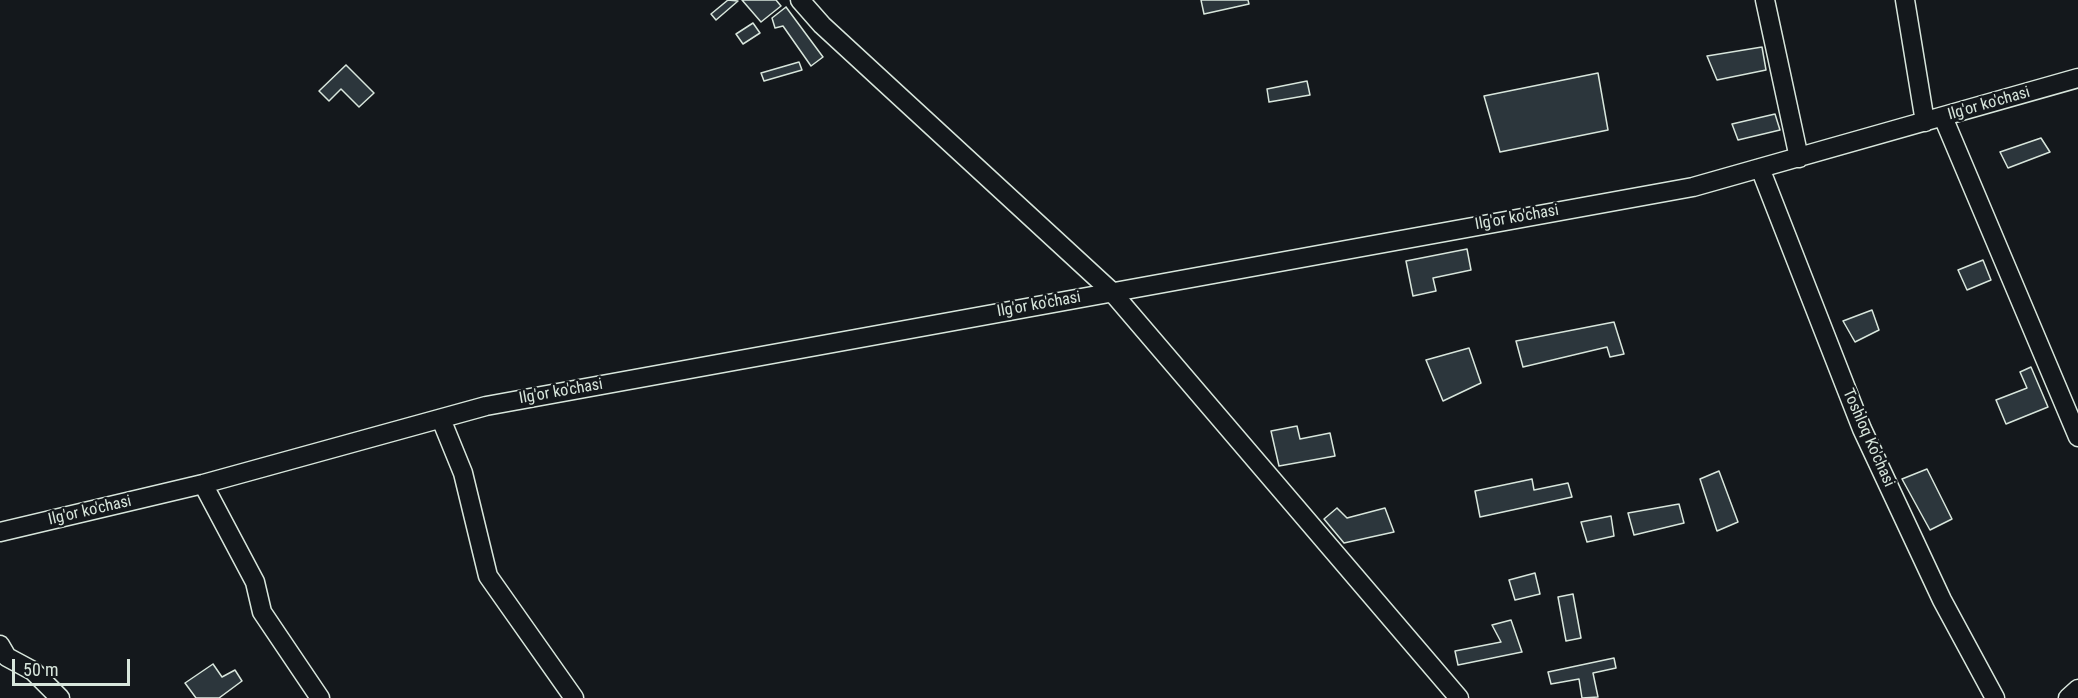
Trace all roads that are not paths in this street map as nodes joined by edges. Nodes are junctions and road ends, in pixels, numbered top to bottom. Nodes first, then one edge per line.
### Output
1 (800, 0) edge
2 (1764, 0) edge
3 (1905, 0) edge
4 (2078, 78) edge
5 (1934, 119) junction
6 (1799, 158) junction
7 (1760, 168) junction
8 (1112, 291) junction
9 (441, 419) junction
10 (2078, 437) edge
11 (203, 484) junction
12 (0, 532) edge
13 (0, 645) edge
14 (8, 665) edge
15 (2078, 689) edge
16 (60, 698) edge
17 (320, 698) edge
18 (574, 698) edge
19 (1459, 698) edge
20 (1995, 698) edge
21 (2068, 698) edge

1 - 8 street
2 - 6 street
3 - 5 street
4 - 5 street, Ilg'or ko'chasi
5 - 6 street, Ilg'or ko'chasi
5 - 10 street
6 - 7 street, Ilg'or ko'chasi
7 - 8 street, Ilg'or ko'chasi
7 - 20 street, Toshloq Ko'chasi
8 - 9 street, Ilg'or ko'chasi
8 - 19 street
9 - 11 street, Ilg'or ko'chasi
9 - 18 street
11 - 12 street, Ilg'or ko'chasi
11 - 17 street
13 - 14 street
14 - 16 street
15 - 21 street

